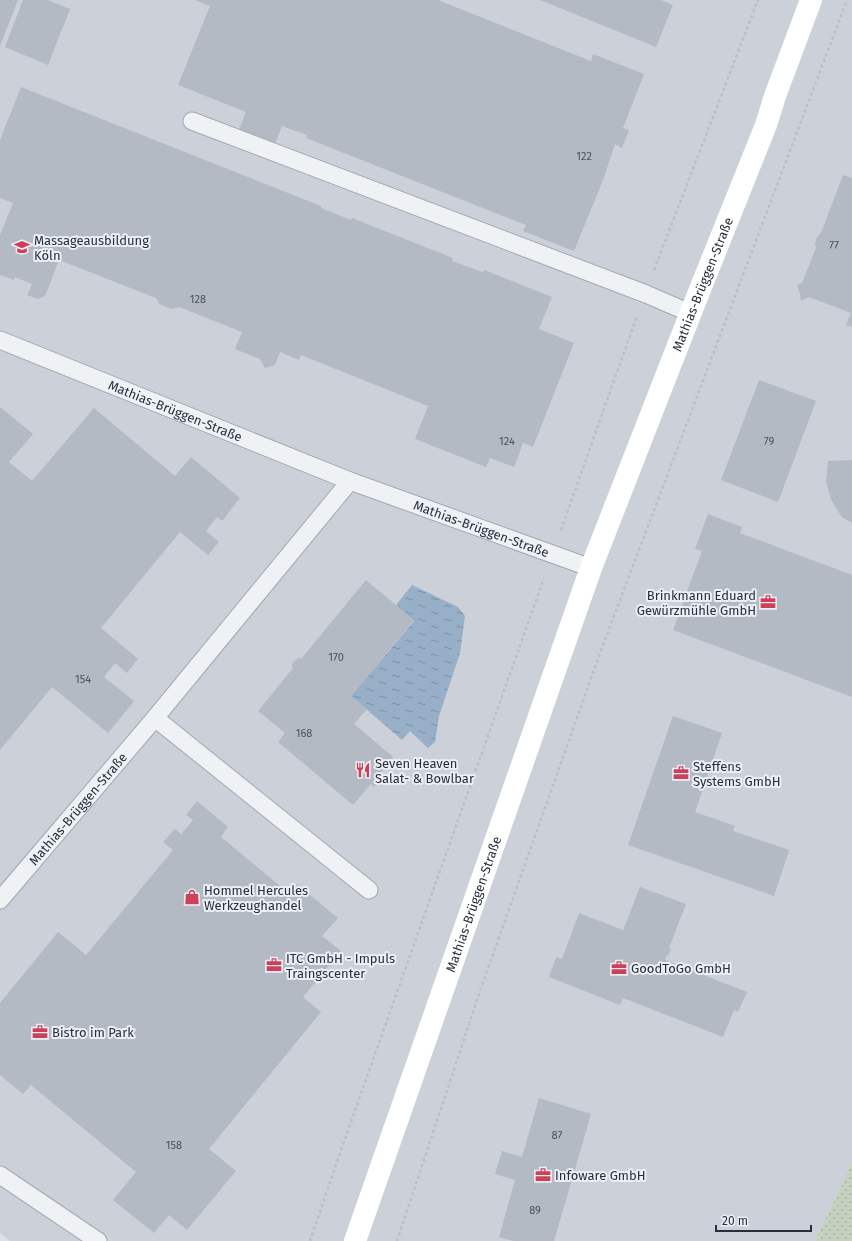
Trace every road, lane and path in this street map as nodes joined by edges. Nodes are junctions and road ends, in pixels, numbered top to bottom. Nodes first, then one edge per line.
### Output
1 (758, 0) edge
2 (811, 0) edge
3 (847, 0) edge
4 (192, 121) dead end
5 (646, 294) junction
6 (690, 313) junction
7 (0, 340) edge
8 (350, 481) junction
9 (552, 554) junction
10 (591, 568) junction
11 (155, 718) junction
12 (369, 890) dead end
13 (0, 900) edge
14 (0, 1175) edge
15 (98, 1241) edge
16 (310, 1241) edge
17 (355, 1241) edge
18 (396, 1241) edge

1 - 5 path
2 - 6 street, Mathias-Brüggen-Straße
3 - 18 path
4 - 5 lane
5 - 6 lane
5 - 9 path
6 - 10 street, Mathias-Brüggen-Straße
7 - 8 lane, Mathias-Brüggen-Straße
8 - 9 lane, Mathias-Brüggen-Straße
8 - 11 lane, Mathias-Brüggen-Straße
9 - 10 lane, Mathias-Brüggen-Straße
9 - 16 path
10 - 17 street, Mathias-Brüggen-Straße
11 - 12 lane
11 - 13 lane, Mathias-Brüggen-Straße
14 - 15 lane

